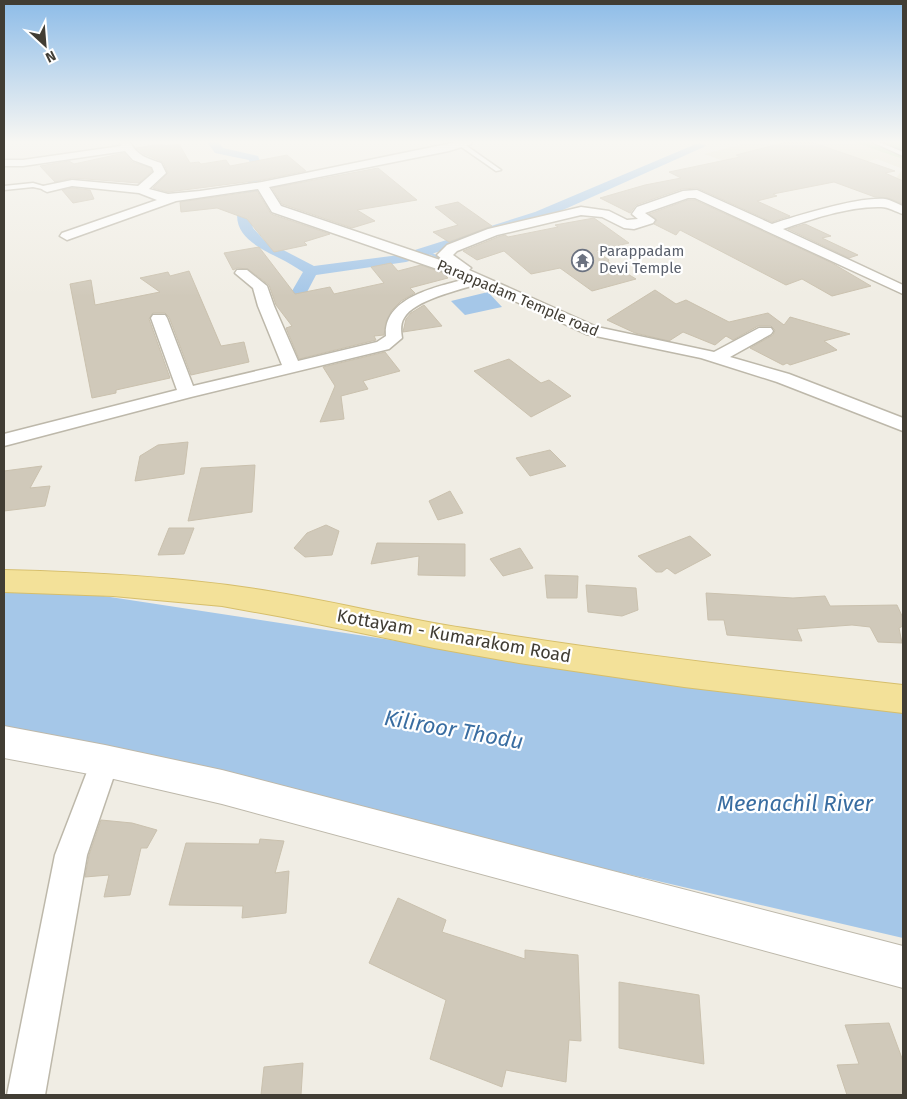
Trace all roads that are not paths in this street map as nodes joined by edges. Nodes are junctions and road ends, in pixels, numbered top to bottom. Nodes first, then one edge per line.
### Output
1 (145, 193) edge
2 (210, 193) edge
3 (266, 193) edge
4 (174, 197) junction
5 (903, 210) edge
6 (771, 229) junction
7 (67, 236) dead end
8 (242, 272) dead end
9 (475, 278) junction
10 (903, 290) edge
11 (159, 318) dead end
12 (765, 331) dead end
13 (715, 358) junction
14 (292, 368) junction
15 (187, 393) junction
16 (903, 424) edge
17 (4, 440) edge
18 (4, 582) edge
19 (903, 699) edge
20 (4, 742) edge
21 (106, 761) junction
22 (903, 967) edge
23 (26, 1095) edge

1 - 4 street
2 - 4 street
3 - 9 street, Parappadam Temple road
4 - 7 street
5 - 6 street
6 - 9 street
6 - 10 street
8 - 14 street
9 - 13 street, Parappadam Temple road
9 - 14 street
11 - 15 street
12 - 13 street
13 - 16 street, Parappadam Temple road
14 - 15 street
15 - 17 street
18 - 19 main road, Kottayam - Kumarakom Road
20 - 21 street
21 - 22 street
21 - 23 street

